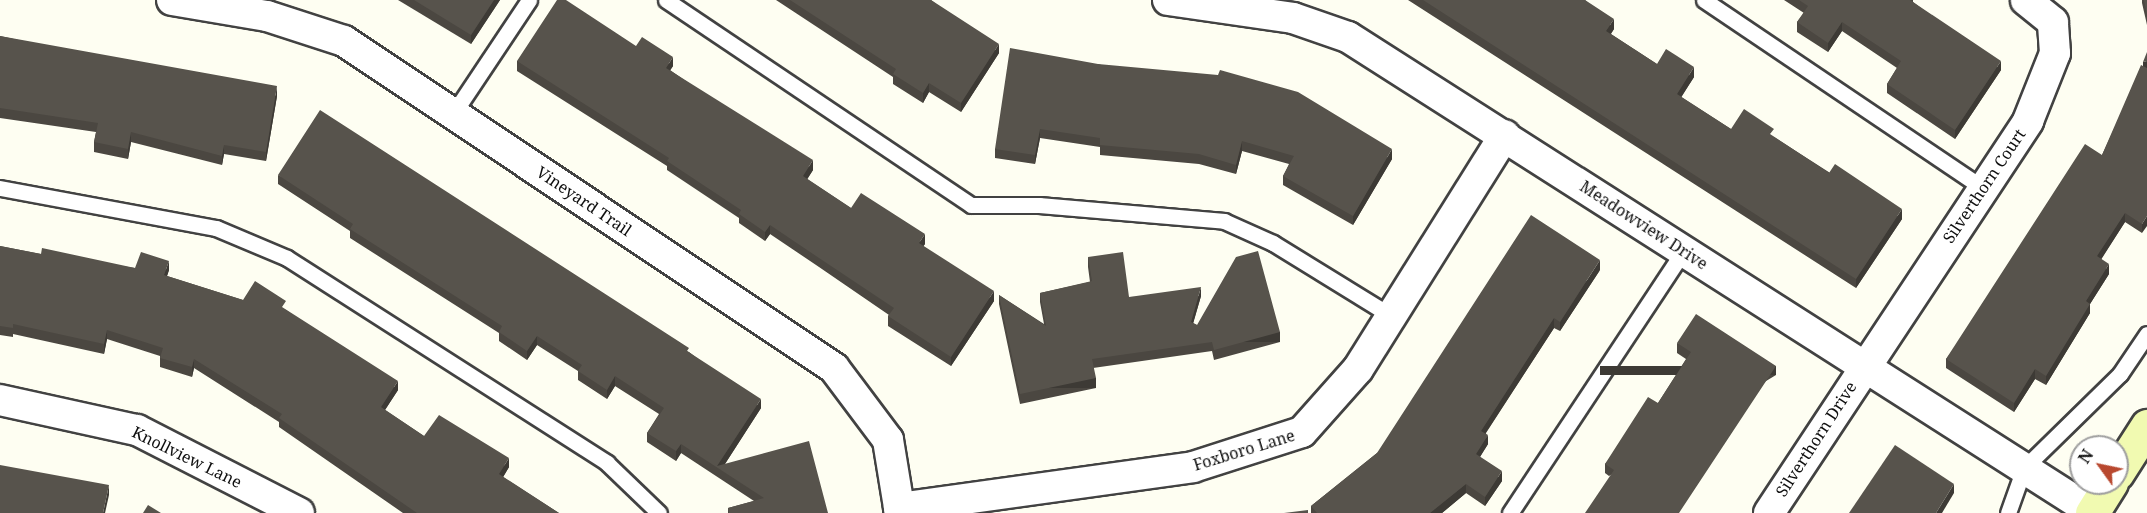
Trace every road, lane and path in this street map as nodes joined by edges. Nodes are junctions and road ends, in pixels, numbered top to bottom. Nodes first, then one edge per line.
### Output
1 (172, 0) edge
2 (529, 0) edge
3 (666, 0) edge
4 (1168, 0) edge
5 (1704, 0) edge
6 (2026, 0) edge
7 (1222, 3) edge
8 (453, 114) junction
9 (1505, 135) junction
10 (0, 188) edge
11 (1983, 188) junction
12 (1684, 250) junction
13 (1391, 316) junction
14 (2147, 334) edge
15 (1864, 366) junction
16 (0, 400) edge
17 (2147, 426) edge
18 (2129, 454) edge
19 (2024, 468) junction
20 (2104, 495) edge
21 (900, 511) edge
22 (299, 513) edge
23 (659, 513) edge
24 (1510, 513) edge
25 (1769, 513) edge
26 (2008, 513) edge
27 (2093, 513) edge

1 - 8 street, Vineyard Trail
2 - 8 lane
3 - 13 lane
4 - 7 street, Meadowview Drive
5 - 11 lane
6 - 11 street, Silverthorn Court
7 - 9 street, Meadowview Drive
8 - 21 street, Vineyard Trail
9 - 12 street, Meadowview Drive
9 - 13 street, Foxboro Lane
10 - 23 lane
11 - 15 street, Silverthorn Court
12 - 15 street, Meadowview Drive
12 - 24 lane
13 - 21 street, Foxboro Lane
14 - 19 lane
15 - 19 street, Meadowview Drive
15 - 25 street, Silverthorn Drive
16 - 22 street, Knollview Lane
17 - 18 main road
19 - 26 lane
19 - 27 street, Meadowview Drive
20 - 27 main road

